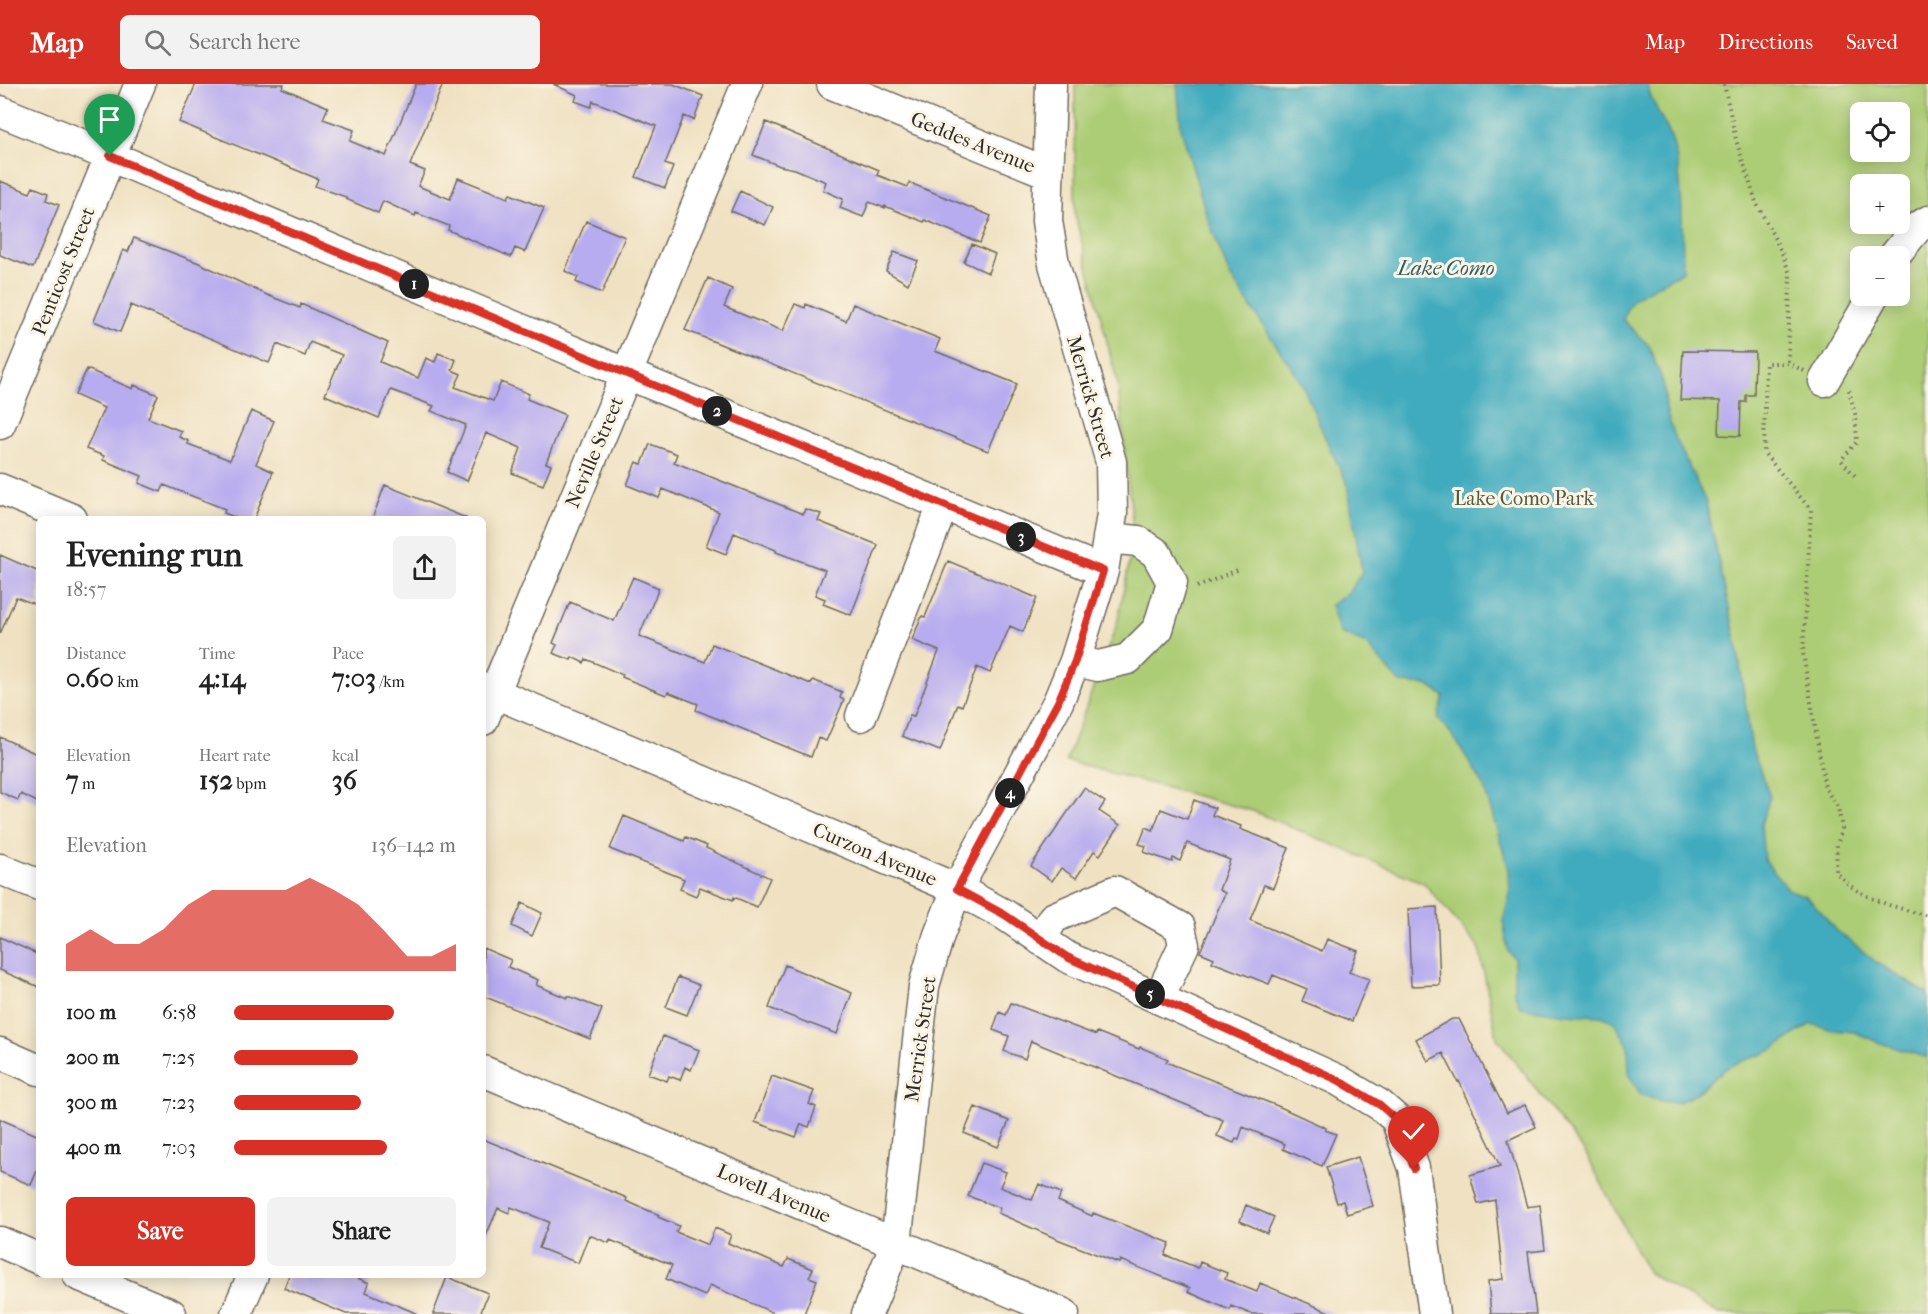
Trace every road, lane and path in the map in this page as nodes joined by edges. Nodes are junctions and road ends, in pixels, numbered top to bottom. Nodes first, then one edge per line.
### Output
1 (140, 84) edge
2 (747, 84) edge
3 (832, 84) edge
4 (1051, 84) edge
5 (1724, 84) edge
6 (0, 111) edge
7 (110, 156) junction
8 (1048, 173) junction
9 (1928, 221) edge
10 (1902, 246) edge
11 (1869, 306) edge
12 (627, 374) junction
13 (1824, 381) joint
14 (0, 424) edge
15 (1856, 477) dead end
16 (0, 489) edge
17 (943, 505) junction
18 (65, 516) edge
19 (1108, 538) junction
20 (1238, 570) dead end
21 (1103, 571) junction
22 (1168, 597) junction
23 (1075, 661) junction
24 (487, 700) edge
25 (861, 716) dead end
26 (0, 869) edge
27 (36, 884) edge
28 (957, 889) junction
29 (1928, 916) edge
30 (1041, 940) junction
31 (1159, 998) junction
32 (0, 1053) edge
33 (36, 1069) edge
34 (486, 1072) edge
35 (0, 1242) edge
36 (896, 1244) junction
37 (36, 1258) edge
38 (85, 1278) edge
39 (252, 1278) edge
40 (171, 1314) edge
41 (236, 1314) edge
42 (867, 1314) edge
43 (1064, 1314) edge
44 (1434, 1314) edge

1 - 7 street, Penticost Street
2 - 12 street, Neville Street
3 - 8 street, Geddes Avenue
4 - 8 street, Merrick Street
5 - 29 path
6 - 7 street
7 - 12 street
7 - 14 street, Penticost Street
8 - 19 street, Merrick Street
9 - 10 street
11 - 13 street
12 - 17 street
12 - 24 street, Neville Street
13 - 15 path
16 - 18 street
17 - 21 street
17 - 25 street
19 - 21 street, Merrick Street
19 - 22 street
20 - 22 path
21 - 23 street, Merrick Street
22 - 23 street
23 - 28 street, Merrick Street
24 - 28 street, Curzon Avenue
26 - 27 street
28 - 30 street, Curzon Avenue
28 - 36 street, Merrick Street
30 - 31 street, Curzon Avenue
30 - 31 street
31 - 44 street, Curzon Avenue
32 - 33 street
34 - 36 street, Lovell Avenue
35 - 37 street
36 - 42 street, Merrick Street
36 - 43 street, Lovell Avenue
38 - 40 street
39 - 41 street

